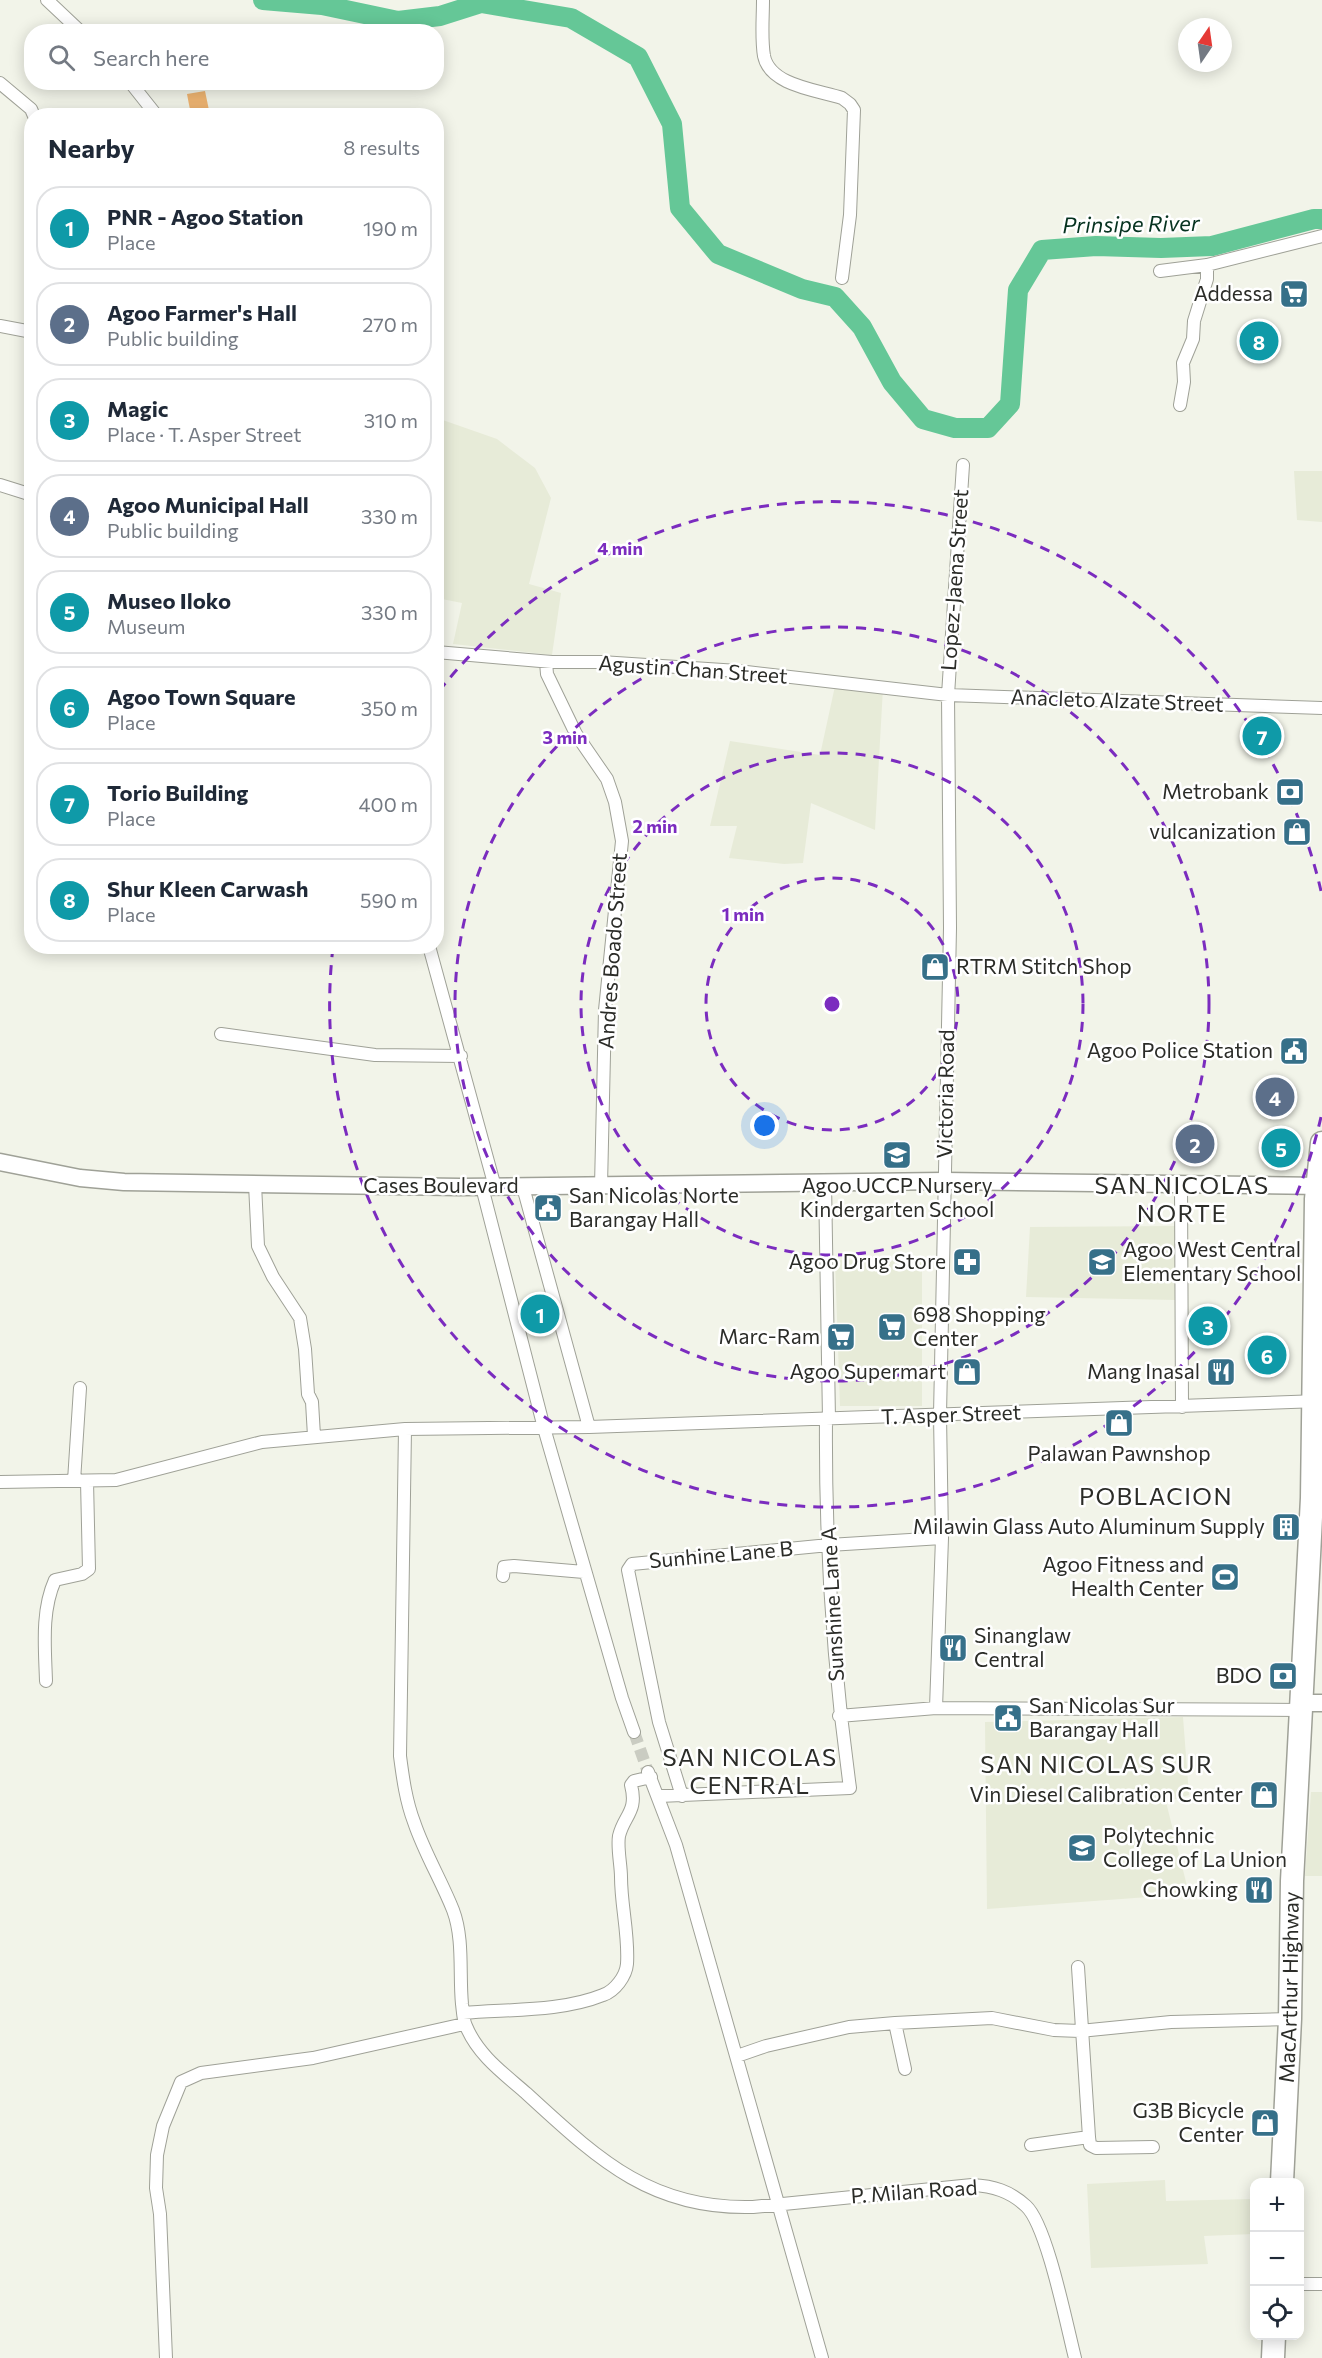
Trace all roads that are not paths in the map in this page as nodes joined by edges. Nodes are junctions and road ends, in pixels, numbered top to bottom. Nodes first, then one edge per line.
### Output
1 (47, 0) edge
2 (763, 0) edge
3 (72, 24) edge
4 (0, 83) edge
5 (136, 90) edge
6 (30, 108) edge
7 (150, 108) edge
8 (1322, 236) edge
9 (1207, 265) junction
10 (1160, 271) dead end
11 (842, 278) dead end
12 (0, 326) edge
13 (24, 330) edge
14 (1180, 405) dead end
15 (963, 465) dead end
16 (0, 485) edge
17 (24, 492) edge
18 (444, 653) edge
19 (546, 662) junction
20 (948, 695) junction
21 (1322, 708) edge
22 (431, 954) edge
23 (221, 1034) dead end
24 (461, 1056) junction
25 (1322, 1143) edge
26 (0, 1162) edge
27 (944, 1181) junction
28 (825, 1182) junction
29 (255, 1184) junction
30 (1181, 1184) junction
31 (601, 1186) junction
32 (1319, 1186) edge
33 (488, 1187) junction
34 (523, 1187) junction
35 (80, 1388) dead end
36 (1318, 1401) edge
37 (1182, 1407) junction
38 (940, 1415) junction
39 (827, 1419) junction
40 (589, 1427) junction
41 (544, 1428) junction
42 (405, 1430) junction
43 (314, 1436) junction
44 (74, 1481) junction
45 (87, 1481) junction
46 (0, 1482) edge
47 (942, 1538) junction
48 (829, 1545) junction
49 (584, 1572) junction
50 (503, 1576) dead end
51 (46, 1681) dead end
52 (1309, 1705) edge
53 (936, 1708) junction
54 (839, 1716) junction
55 (634, 1732) tunnel mouth
56 (659, 1796) junction
57 (682, 1796) junction
58 (1078, 1967) dead end
59 (464, 2018) junction
60 (1290, 2019) junction
61 (896, 2023) junction
62 (1080, 2031) junction
63 (737, 2056) junction
64 (904, 2069) dead end
65 (1089, 2137) junction
66 (1031, 2145) dead end
67 (1153, 2147) dead end
68 (1282, 2178) edge
69 (780, 2203) junction
70 (1304, 2284) edge
71 (1322, 2284) edge
72 (1274, 2340) edge
73 (166, 2358) edge
74 (822, 2358) edge
75 (1075, 2358) edge
76 (1273, 2358) edge

1 - 3 street
2 - 11 street
4 - 6 street
5 - 7 street
8 - 9 street
9 - 10 street
9 - 14 street
12 - 13 street
15 - 20 street, Lopez-Jaena Street
16 - 17 street
18 - 19 street, Agustin Chan Street
19 - 20 street, Agustin Chan Street
19 - 31 street, Andres Boado Street
20 - 21 street, Anacleto Alzate Street
20 - 27 street, Victoria Road
22 - 24 street
23 - 24 street
24 - 33 street
25 - 32 highway, MacArthur Highway
26 - 29 street, Cases Boulevard
27 - 28 street, Cases Boulevard
27 - 30 street, Cases Boulevard
27 - 38 street, Victoria Road
28 - 31 street, Cases Boulevard
28 - 39 street, Sunshine Lane A
29 - 33 street, Cases Boulevard
29 - 43 street
30 - 32 street, Cases Boulevard
30 - 37 street
31 - 34 street, Cases Boulevard
32 - 36 highway, MacArthur Highway
33 - 34 street, Cases Boulevard
33 - 41 street
34 - 40 street
35 - 44 street
36 - 37 street, T. Asper Street
36 - 52 highway, MacArthur Highway
37 - 38 street, T. Asper Street
38 - 39 street, T. Asper Street
38 - 47 street, Victoria Road
39 - 40 street, T. Asper Street
39 - 48 street, Sunshine Lane A
40 - 41 street, T. Asper Street
41 - 42 street, T. Asper Street
41 - 49 street
42 - 43 street, T. Asper Street
42 - 59 street
43 - 45 street, T. Asper Street
44 - 45 street, T. Asper Street
44 - 46 street, T. Asper Street
45 - 51 street
47 - 48 street, Sunhine Lane B
47 - 53 street, Victoria Road
48 - 54 street, Sunshine Lane A
48 - 57 street, Sunhine Lane B
49 - 50 street
49 - 55 street
52 - 53 street
52 - 60 highway, MacArthur Highway
53 - 54 street
54 - 57 street, Sunshine Lane A
56 - 57 street
56 - 59 street
56 - 63 street
58 - 62 street
59 - 69 street, P. Milan Road
59 - 73 street
60 - 62 street
60 - 68 highway, MacArthur Highway
61 - 62 street
61 - 63 street
61 - 64 street
62 - 65 street
63 - 69 street
65 - 66 street
65 - 67 street
69 - 74 street
69 - 75 street, P. Milan Road
70 - 71 street
72 - 76 highway

